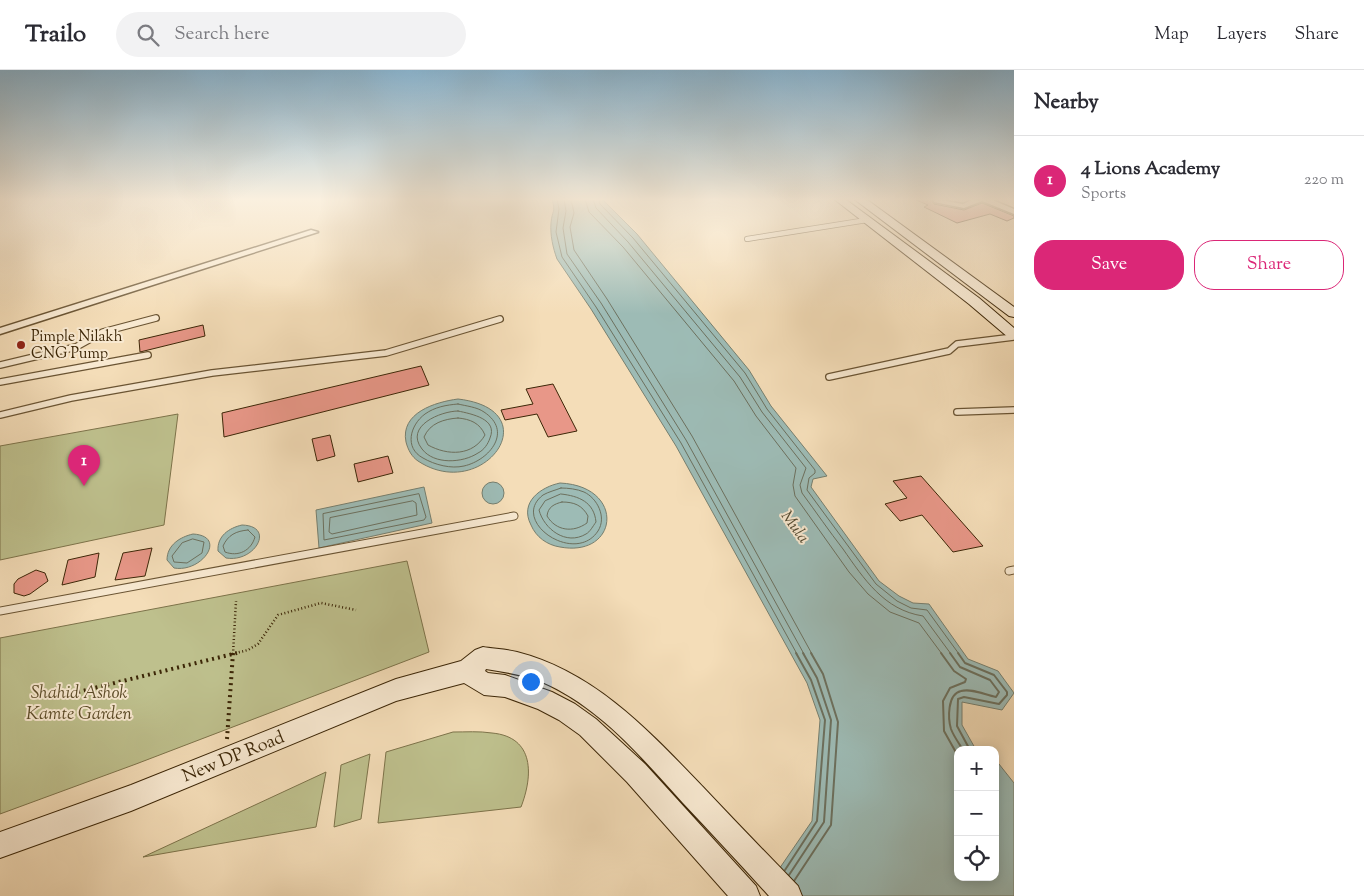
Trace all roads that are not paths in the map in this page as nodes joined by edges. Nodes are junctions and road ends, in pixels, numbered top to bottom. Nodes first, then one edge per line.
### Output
1 (296, 238) edge
2 (756, 238) edge
3 (890, 238) edge
4 (911, 238) edge
5 (747, 239) dead end
6 (1014, 313) edge
7 (156, 318) dead end
8 (500, 319) dead end
9 (0, 331) edge
10 (1014, 336) edge
11 (148, 355) dead end
12 (0, 365) edge
13 (830, 377) dead end
14 (0, 382) edge
15 (1014, 410) edge
16 (957, 412) dead end
17 (0, 415) edge
18 (514, 516) dead end
19 (0, 611) edge
20 (467, 671) junction
21 (0, 845) edge
22 (746, 896) edge
23 (788, 896) edge

1 - 9 street
2 - 5 lane
3 - 10 main road
4 - 6 main road
7 - 12 lane
8 - 17 lane
10 - 13 lane
11 - 14 lane
15 - 16 lane
18 - 19 lane
20 - 21 main road, New DP Road
20 - 22 main road
20 - 23 main road, New DP Road

